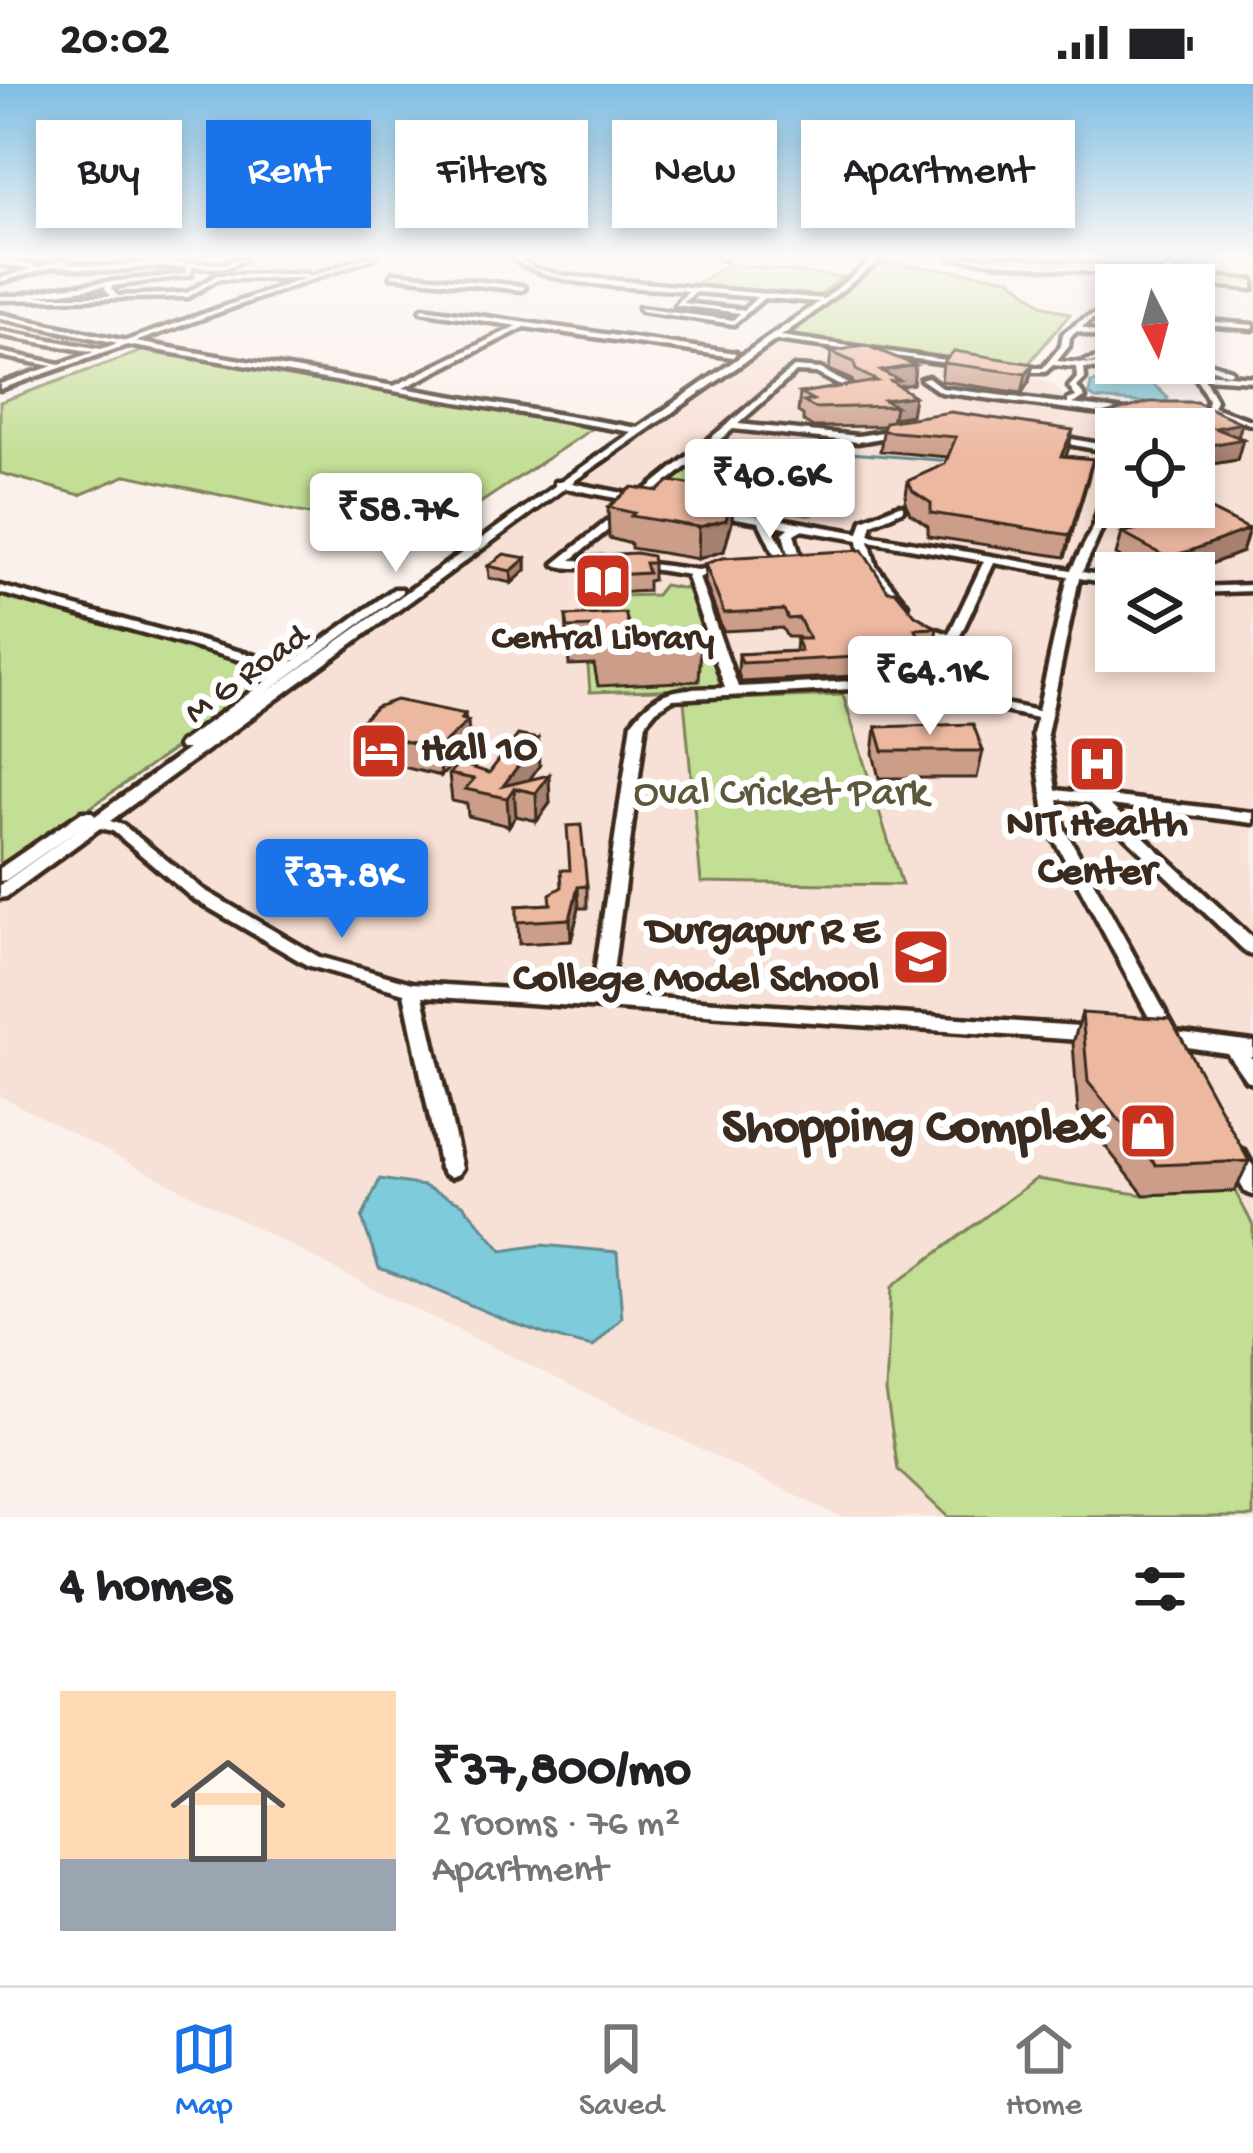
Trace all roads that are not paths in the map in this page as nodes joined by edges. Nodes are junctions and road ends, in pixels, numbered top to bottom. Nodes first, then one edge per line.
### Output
1 (37, 324) edge
2 (182, 324) edge
3 (524, 324) joint
4 (787, 324) edge
5 (1083, 324) edge
6 (1216, 324) edge
7 (1078, 327) junction
8 (1095, 327) edge
9 (1253, 327) edge
10 (0, 333) edge
11 (1095, 333) edge
12 (768, 337) junction
13 (127, 343) junction
14 (1064, 347) junction
15 (104, 351) junction
16 (1095, 353) edge
17 (733, 355) junction
18 (0, 358) edge
19 (841, 360) edge
20 (1054, 360) junction
21 (1095, 361) edge
22 (825, 363) dead end
23 (56, 364) junction
24 (889, 364) edge
25 (1081, 366) junction
26 (1095, 367) edge
27 (1215, 368) edge
28 (803, 370) junction
29 (920, 375) junction
30 (1215, 377) edge
31 (948, 379) edge
32 (1250, 380) edge
33 (0, 384) edge
34 (1203, 384) edge
35 (848, 386) edge
36 (394, 388) junction
37 (1040, 400) junction
38 (1192, 402) edge
39 (1072, 404) junction
40 (1097, 408) edge
41 (1194, 408) edge
42 (1252, 423) edge
43 (731, 426) junction
44 (1221, 428) edge
45 (918, 429) edge
46 (634, 430) junction
47 (1032, 435) edge
48 (1095, 446) edge
49 (562, 480) junction
50 (653, 497) junction
51 (899, 508) dead end
52 (778, 523) junction
53 (797, 525) junction
54 (1095, 527) edge
55 (1098, 528) edge
56 (863, 531) junction
57 (1076, 531) edge
58 (931, 539) junction
59 (894, 541) junction
60 (991, 558) junction
61 (865, 560) junction
62 (842, 561) edge
63 (819, 562) edge
64 (790, 564) junction
65 (763, 565) edge
66 (719, 568) edge
67 (1077, 571) junction
68 (698, 573) junction
69 (1095, 576) edge
70 (1253, 588) edge
71 (0, 589) edge
72 (1215, 589) edge
73 (952, 640) junction
74 (288, 669) junction
75 (932, 681) junction
76 (733, 691) junction
77 (1045, 716) junction
78 (1048, 793) junction
79 (1096, 800) junction
80 (1253, 818) edge
81 (95, 821) junction
82 (0, 876) edge
83 (0, 893) edge
84 (1253, 949) edge
85 (412, 989) junction
86 (600, 1002) junction
87 (1123, 1035) edge
88 (1146, 1037) edge
89 (1170, 1038) junction
90 (1243, 1048) edge
91 (1180, 1057) edge
92 (1253, 1075) edge
93 (1232, 1149) edge
94 (451, 1168) dead end
95 (1253, 1186) edge

1 - 13 street
2 - 13 street
3 - 17 street
3 - 36 street
4 - 12 street
5 - 7 street
6 - 9 street
7 - 8 street
7 - 11 street
7 - 14 street
10 - 15 street
12 - 17 street
12 - 29 street
12 - 46 street
13 - 15 street
13 - 36 street
14 - 16 street
14 - 20 street
15 - 23 street
17 - 46 street
18 - 23 street
19 - 24 street
20 - 21 street
20 - 25 street
20 - 37 street
22 - 28 street
23 - 33 street
25 - 26 street
25 - 39 street
27 - 32 street
28 - 35 street
28 - 43 street
29 - 31 street
29 - 37 street
30 - 32 street
34 - 42 street
36 - 46 street
37 - 39 street
38 - 41 street
39 - 40 street
42 - 44 street
43 - 45 street
43 - 50 street
46 - 49 street
47 - 48 street
49 - 50 street
49 - 74 street
49 - 81 street, M G Road
50 - 68 street
51 - 56 street
52 - 52 street
52 - 53 street
52 - 64 street
53 - 56 street
53 - 64 street
54 - 57 street
55 - 67 street
56 - 58 street
56 - 59 street
56 - 61 street
58 - 59 street
58 - 67 street
59 - 60 street
60 - 67 street
60 - 73 street
61 - 62 street
61 - 73 street
63 - 64 street
64 - 65 street
66 - 68 street
67 - 69 street
67 - 77 street
68 - 76 street
70 - 72 street
71 - 74 street
73 - 75 street
74 - 82 street
75 - 76 street
75 - 77 street
76 - 86 street
77 - 78 street
78 - 79 street
78 - 89 street
79 - 80 street
79 - 84 street
81 - 83 street, M G Road
81 - 85 street
85 - 86 street
85 - 94 street
86 - 87 street
88 - 89 street
89 - 90 street
89 - 91 street
90 - 92 street
93 - 95 street

